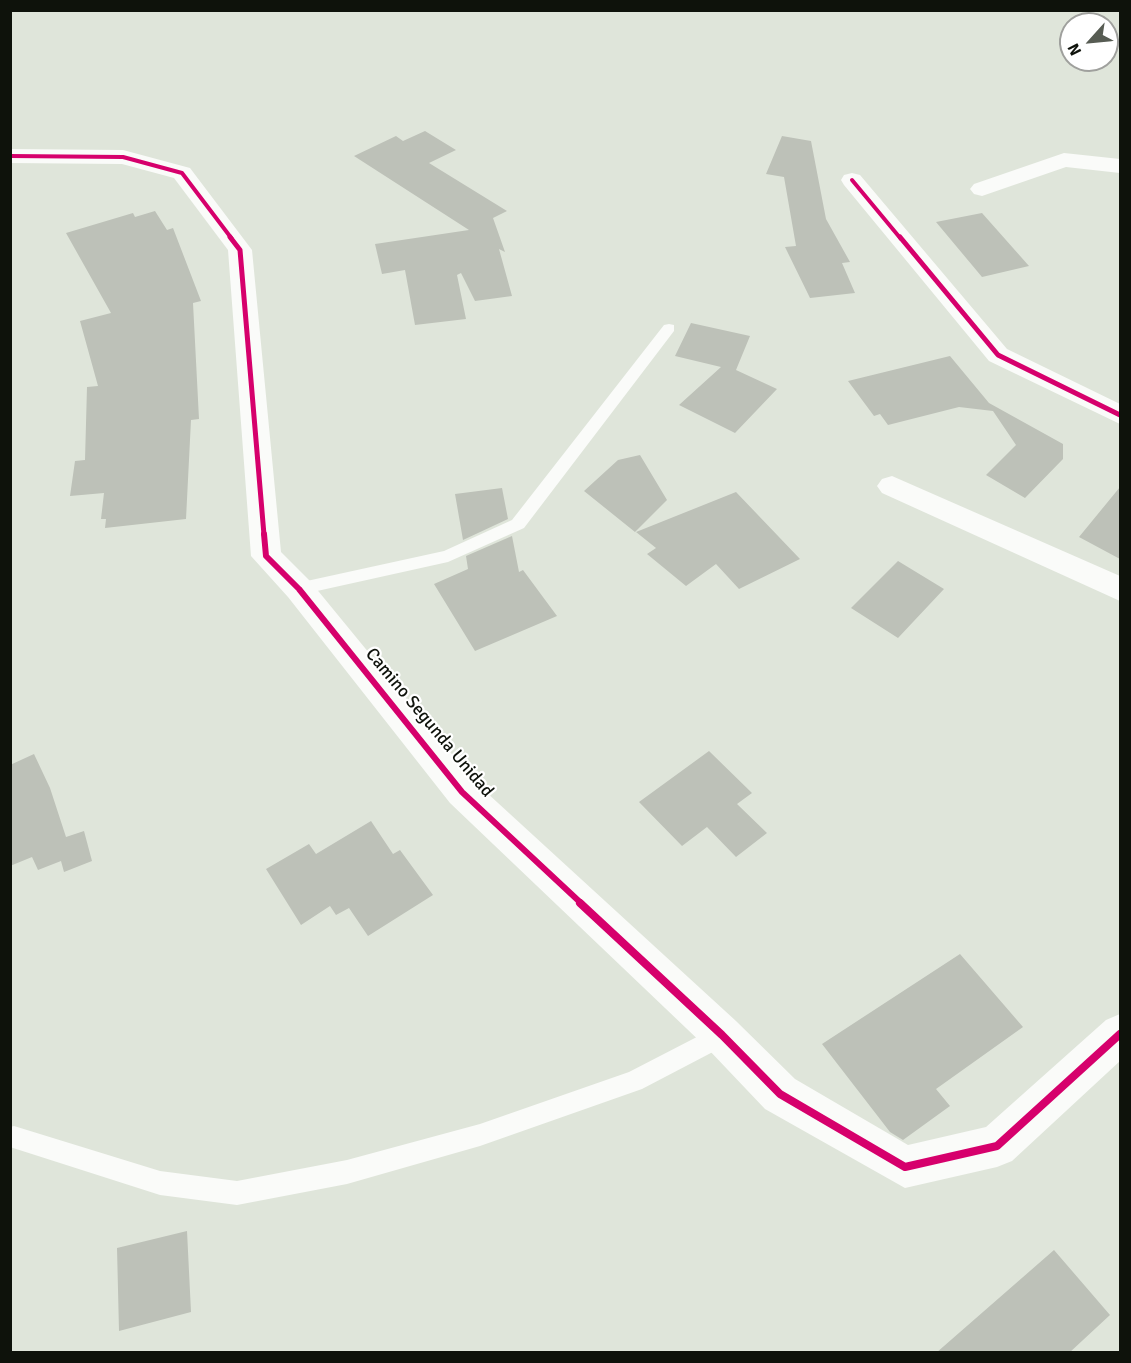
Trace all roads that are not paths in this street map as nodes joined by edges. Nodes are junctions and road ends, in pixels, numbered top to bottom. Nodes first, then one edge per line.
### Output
1 (10, 156) edge
2 (1120, 166) edge
3 (852, 180) dead end
4 (982, 189) dead end
5 (669, 328) dead end
6 (1120, 415) edge
7 (892, 486) dead end
8 (1120, 589) edge
9 (299, 590) junction
10 (1120, 1034) edge
11 (722, 1035) junction
12 (14, 1137) dead end

1 - 9 street, Camino Segunda Unidad
2 - 4 street
3 - 6 street
5 - 9 lane
7 - 8 street
9 - 11 street, Camino Segunda Unidad
10 - 11 street, Camino Segunda Unidad
11 - 12 lane

